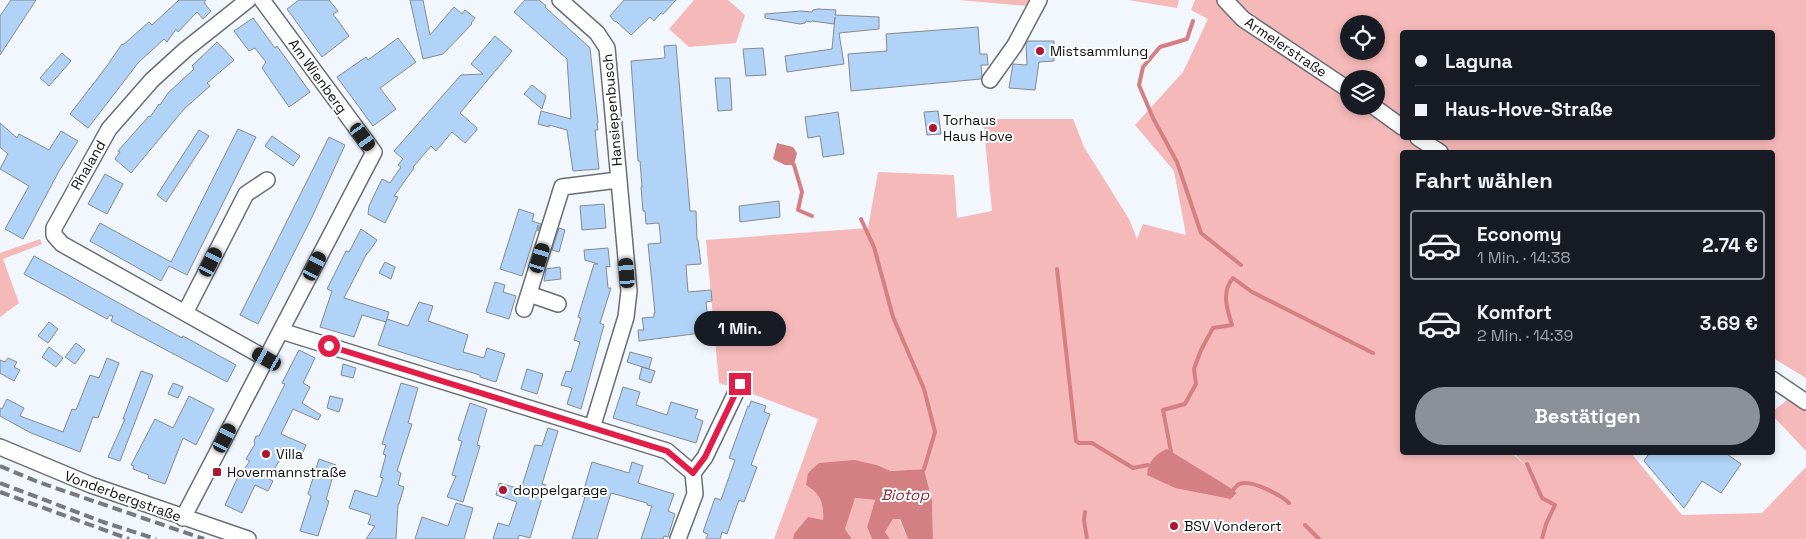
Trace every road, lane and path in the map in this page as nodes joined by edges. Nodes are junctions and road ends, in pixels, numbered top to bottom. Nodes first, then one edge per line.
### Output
1 (248, 0) edge
2 (262, 0) edge
3 (560, 0) edge
4 (1038, 0) edge
5 (1225, 0) edge
6 (990, 80) dead end
7 (1340, 84) edge
8 (1385, 115) edge
9 (1400, 126) edge
10 (1421, 140) edge
11 (1437, 150) edge
12 (267, 180) dead end
13 (618, 180) junction
14 (558, 304) dead end
15 (185, 312) junction
16 (281, 332) junction
17 (267, 359) junction
18 (1775, 381) edge
19 (740, 384) dead end
20 (1806, 402) edge
21 (592, 428) junction
22 (0, 447) edge
23 (693, 473) junction
24 (183, 518) junction
25 (248, 539) edge
26 (678, 539) edge

1 - 15 street, Rhaland
2 - 16 street, Am Wienberg
3 - 13 street, Hansiepenbusch
4 - 6 street
5 - 7 street, Armelerstraße
8 - 9 street
10 - 11 street
12 - 15 street
13 - 14 street, Hansiepenbusch
13 - 21 street, Hansiepenbusch
15 - 17 street, Rhaland
16 - 17 street
16 - 21 street
17 - 24 street
18 - 20 street
19 - 23 street
21 - 23 street
22 - 24 street, Vonderbergstraße
23 - 26 street
24 - 25 street, Vonderbergstraße

